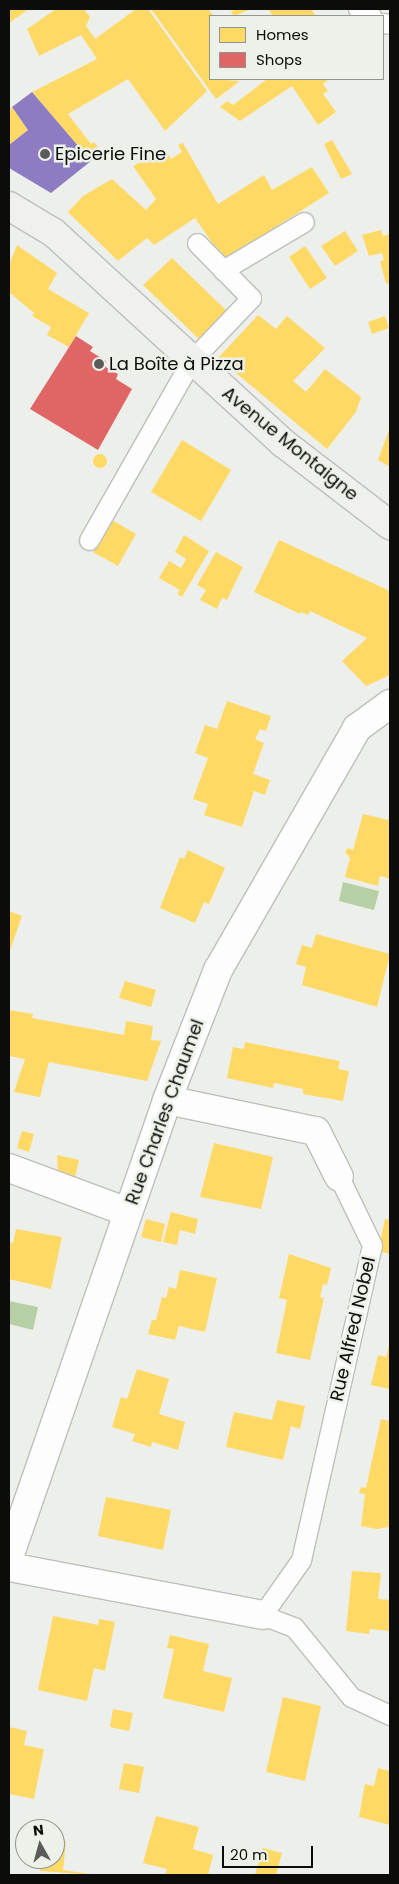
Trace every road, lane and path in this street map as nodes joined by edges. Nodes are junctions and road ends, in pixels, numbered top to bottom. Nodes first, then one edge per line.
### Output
1 (358, 9) edge
2 (369, 15) edge
3 (9, 206) edge
4 (304, 222) dead end
5 (197, 243) dead end
6 (223, 270) junction
7 (191, 361) junction
8 (390, 525) edge
9 (89, 540) dead end
10 (390, 704) edge
11 (167, 1100) junction
12 (9, 1168) edge
13 (338, 1177) joint
14 (127, 1212) junction
15 (9, 1557) edge
16 (9, 1568) edge
17 (262, 1615) junction
18 (390, 1715) edge

1 - 2 lane
3 - 7 main road, Avenue Montaigne
4 - 6 lane
5 - 6 lane
6 - 7 lane
7 - 8 main road, Avenue Montaigne
7 - 9 lane
10 - 11 street, Rue Charles Chaumel
11 - 13 street, Rue Alfred Nobel
11 - 14 street, Rue Charles Chaumel
12 - 14 street
13 - 17 lane, Rue Alfred Nobel
14 - 15 street, Rue Charles Chaumel
16 - 17 street
17 - 18 lane

